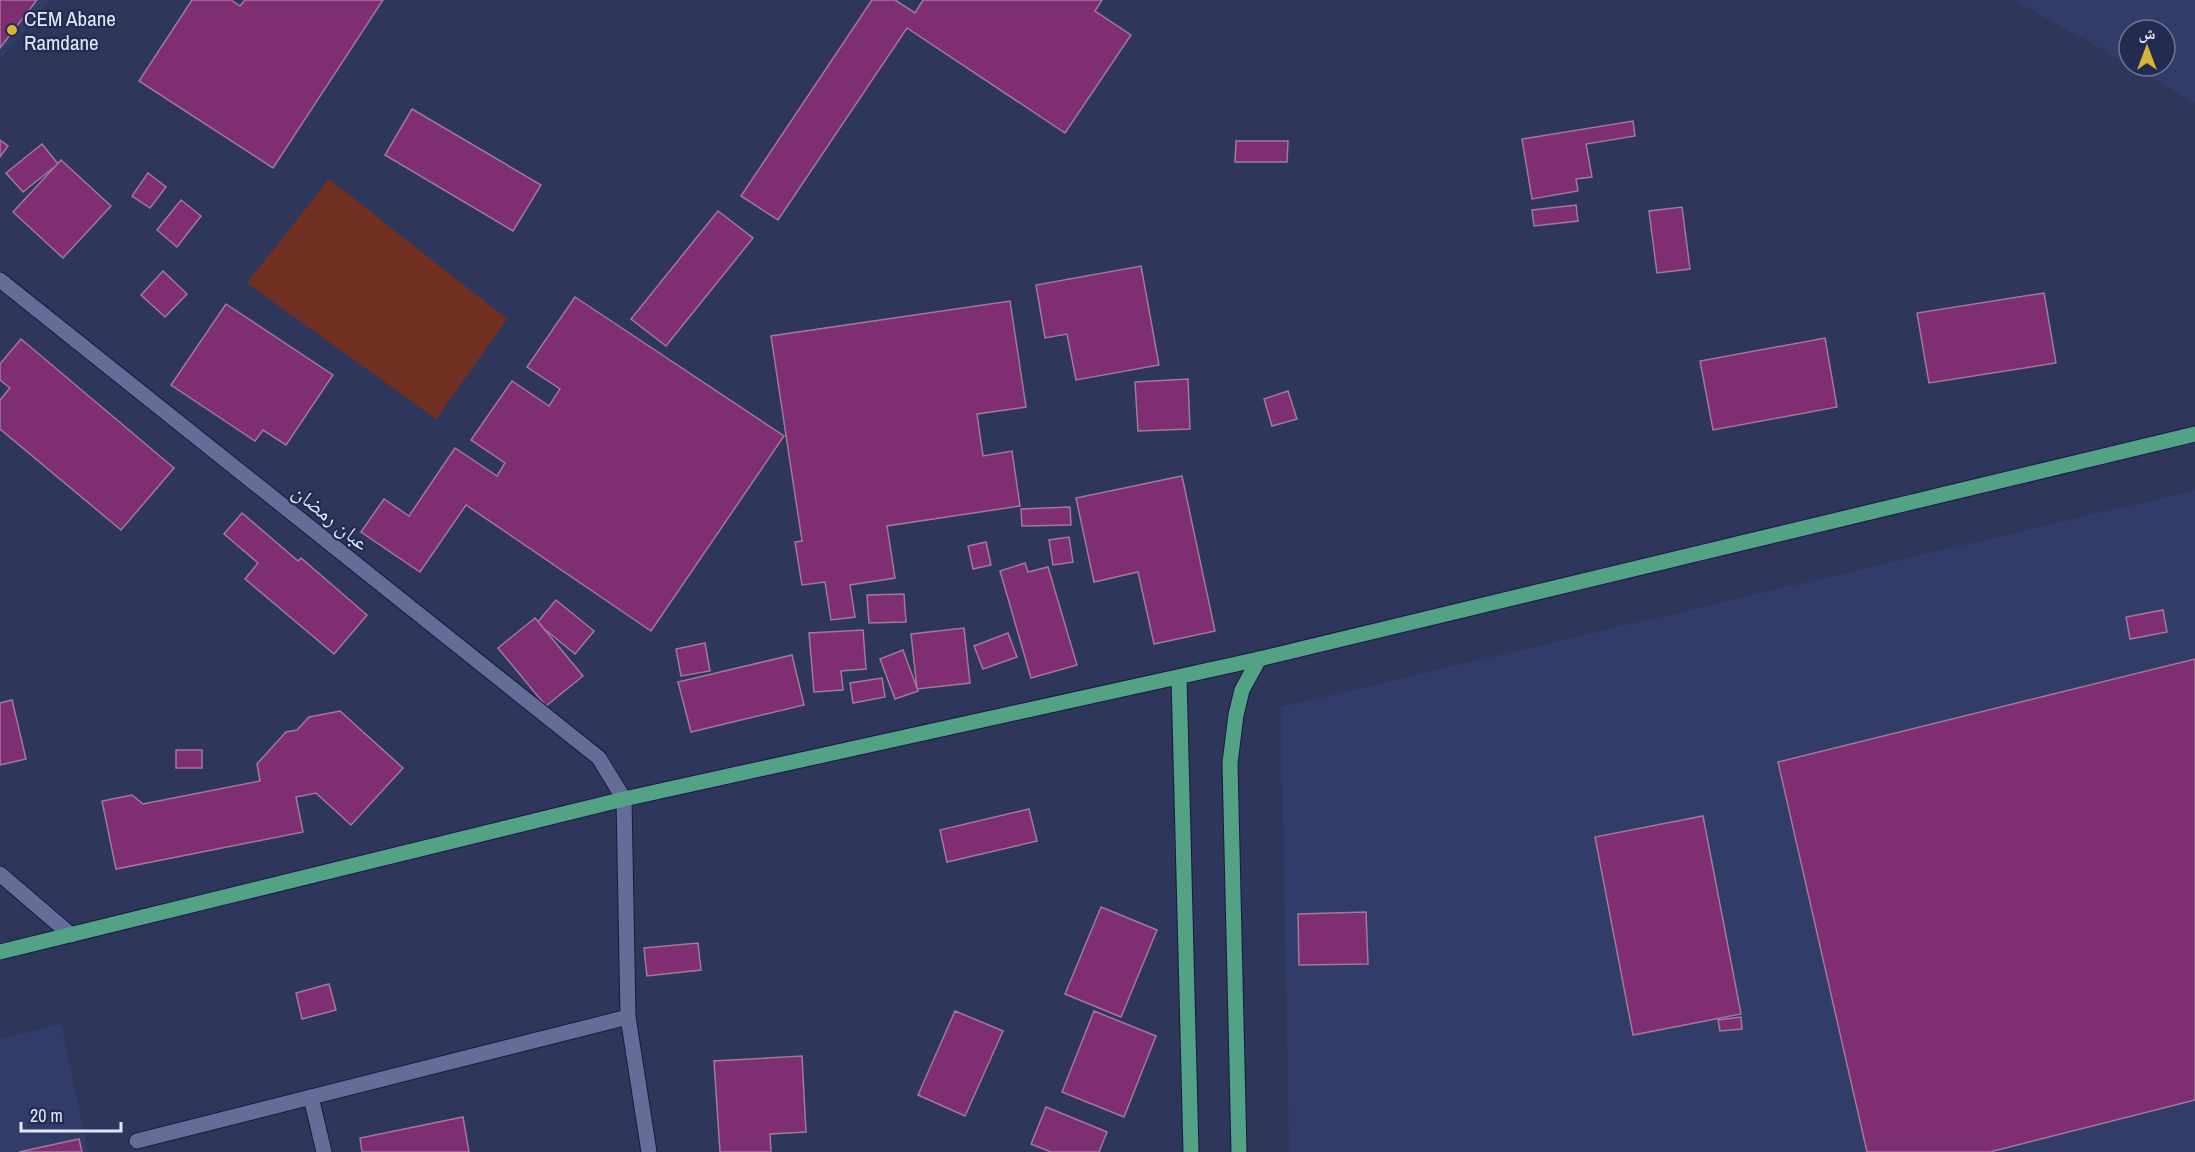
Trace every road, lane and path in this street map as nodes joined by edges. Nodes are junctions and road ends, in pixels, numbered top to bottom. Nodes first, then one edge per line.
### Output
1 (0, 280) edge
2 (2195, 435) edge
3 (1259, 659) junction
4 (1179, 677) junction
5 (624, 798) junction
6 (0, 874) edge
7 (71, 935) junction
8 (0, 952) edge
9 (628, 1017) junction
10 (311, 1097) junction
11 (137, 1141) dead end
12 (324, 1152) edge
13 (649, 1152) edge
14 (1191, 1152) edge
15 (1239, 1152) edge

1 - 5 street, عبان رمضان
2 - 3 main road
3 - 4 main road
3 - 15 main road
4 - 5 main road
4 - 14 main road
5 - 7 main road
5 - 9 street
6 - 7 street
7 - 8 main road
9 - 10 street
9 - 13 street
10 - 11 street
10 - 12 street

